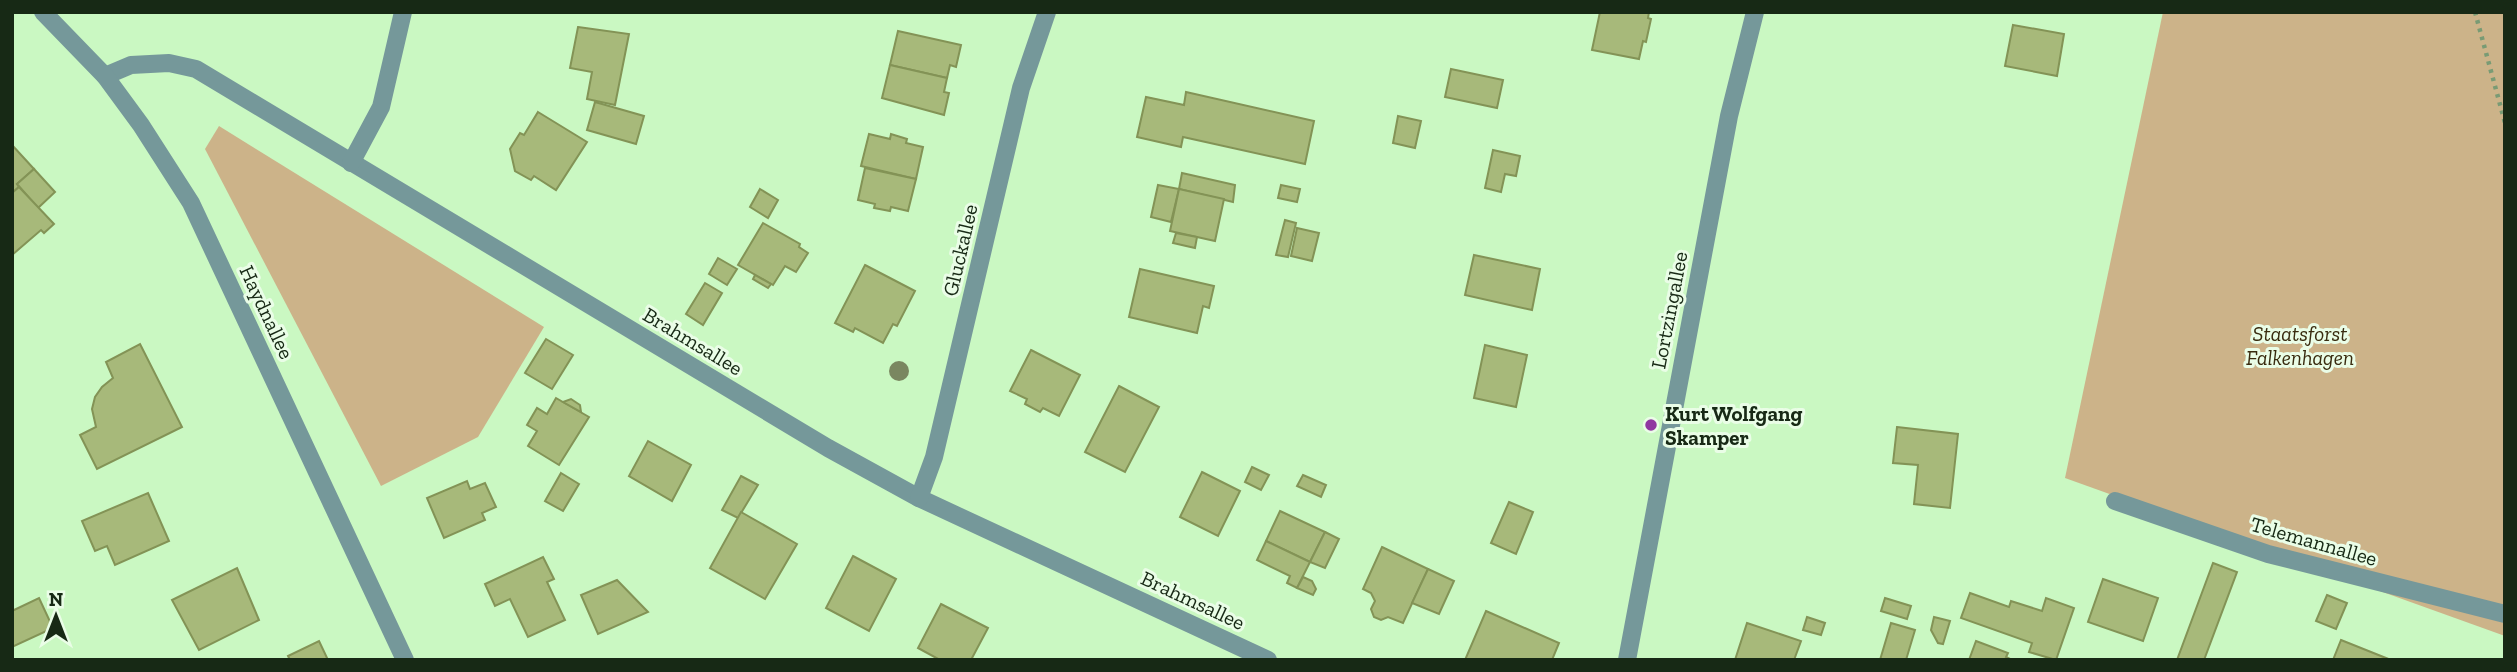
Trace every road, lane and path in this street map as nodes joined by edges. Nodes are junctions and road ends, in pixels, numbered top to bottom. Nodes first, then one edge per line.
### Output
1 (43, 12) edge
2 (403, 12) edge
3 (1047, 12) edge
4 (1755, 12) edge
5 (2475, 12) edge
6 (105, 76) junction
7 (2505, 123) edge
8 (351, 163) junction
9 (919, 498) junction
10 (2115, 501) dead end
11 (2505, 614) edge
12 (405, 660) edge
13 (1268, 660) edge
14 (1628, 660) edge

1 - 6 street, Haydnallee
2 - 8 street
3 - 9 street, Gluckallee
4 - 14 street, Lortzingallee
5 - 7 path
6 - 8 street, Brahmsallee
6 - 12 street, Haydnallee
8 - 9 street, Brahmsallee
9 - 13 street, Brahmsallee
10 - 11 street, Telemannallee

